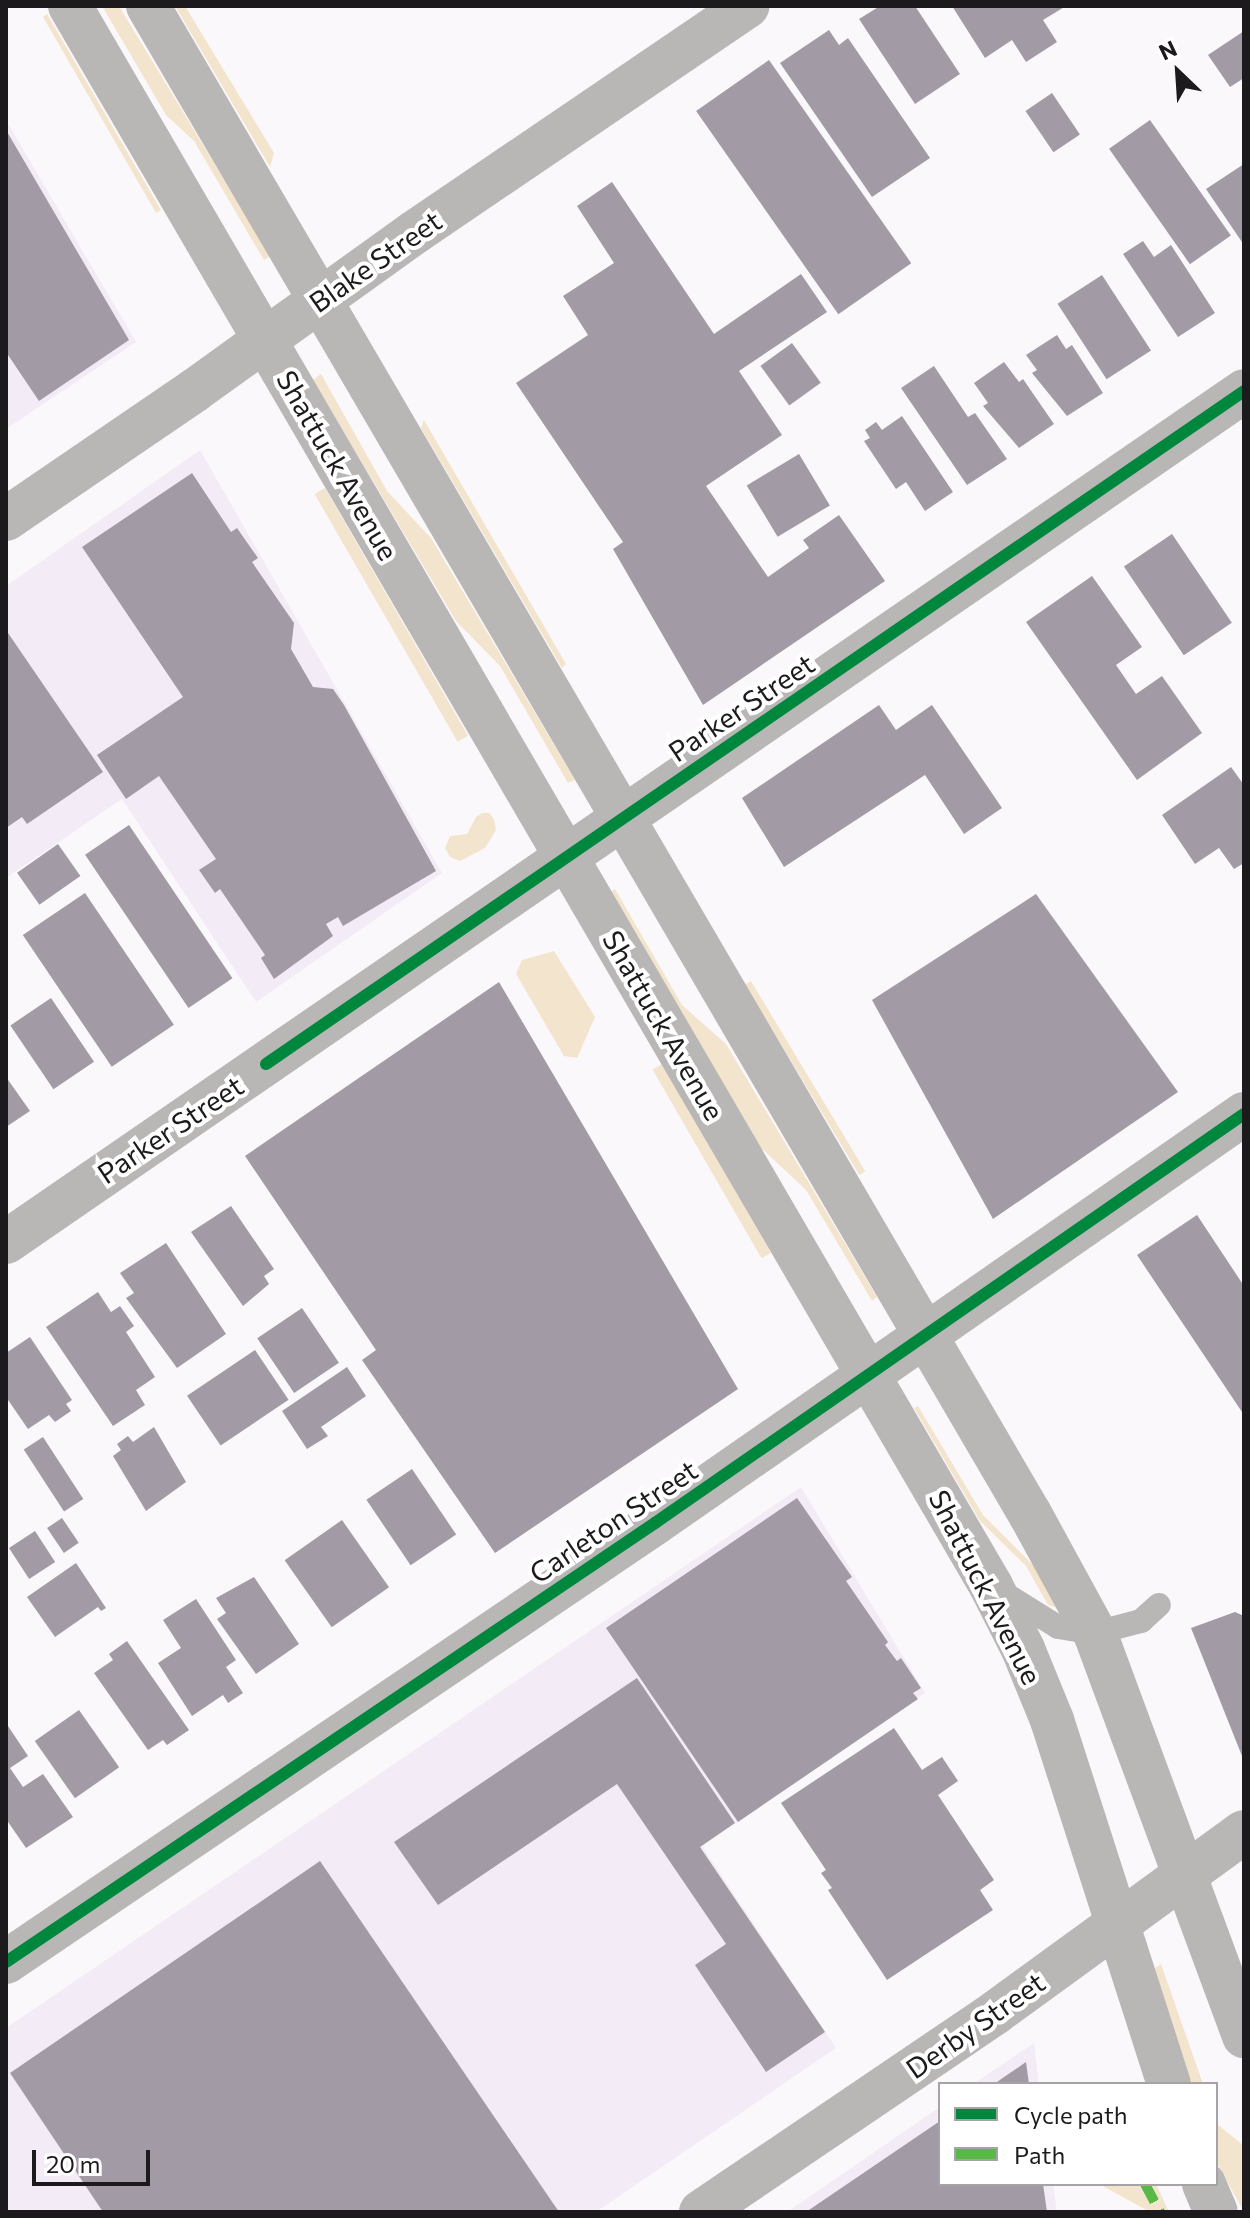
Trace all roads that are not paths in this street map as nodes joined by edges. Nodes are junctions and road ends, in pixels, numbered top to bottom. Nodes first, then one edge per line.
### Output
1 (70, 6) edge
2 (148, 6) edge
3 (747, 6) edge
4 (320, 299) junction
5 (265, 339) junction
6 (1244, 391) edge
7 (6, 519) edge
8 (624, 818) junction
9 (567, 860) junction
10 (1244, 1114) edge
11 (6, 1242) edge
12 (924, 1335) junction
13 (868, 1374) junction
14 (991, 1586) junction
15 (1150, 1613) dead end
16 (1095, 1633) junction
17 (1244, 1832) edge
18 (1184, 1872) junction
19 (1117, 1923) junction
20 (6, 1962) edge
21 (1244, 2036) edge
22 (1168, 2082) edge
23 (1205, 2186) edge
24 (701, 2212) edge
25 (1216, 2212) edge

1 - 5 main road, Shattuck Avenue
2 - 4 main road
3 - 4 street, Blake Street
4 - 5 street, Blake Street
4 - 8 main road
5 - 7 street, Blake Street
5 - 9 main road, Shattuck Avenue
6 - 8 street, Parker Street
8 - 9 street, Parker Street
8 - 12 main road
9 - 11 street, Parker Street
9 - 13 main road, Shattuck Avenue
10 - 12 street, Carleton Street
12 - 13 street, Carleton Street
12 - 16 main road
13 - 14 main road, Shattuck Avenue
13 - 20 street, Carleton Street
14 - 16 lane
14 - 19 main road, Shattuck Avenue
15 - 16 lane
16 - 18 main road
17 - 18 street, Derby Street
18 - 19 street, Derby Street
18 - 21 main road
19 - 22 main road, Shattuck Avenue
19 - 24 street, Derby Street
23 - 25 main road

